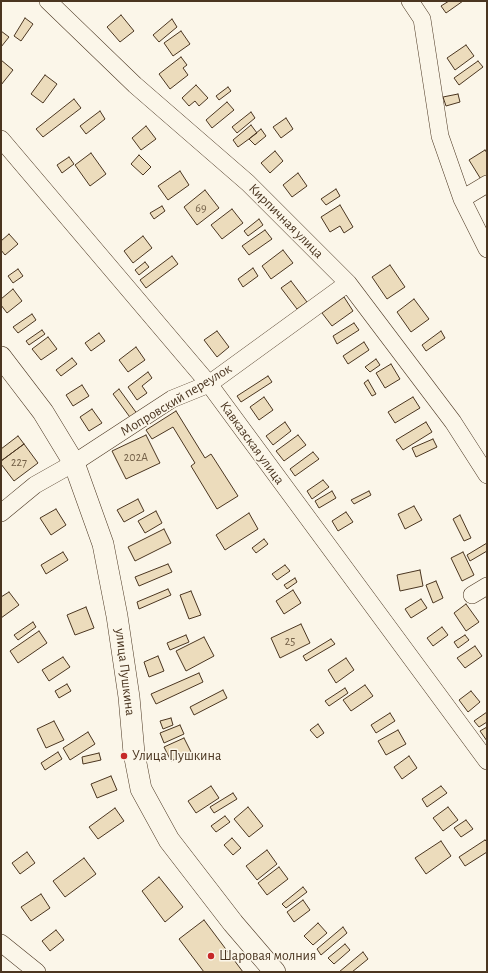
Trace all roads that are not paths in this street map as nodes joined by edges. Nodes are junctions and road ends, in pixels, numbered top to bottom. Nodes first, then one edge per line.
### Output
1 (48, 1) edge
2 (410, 1) edge
3 (1, 139) edge
4 (487, 184) edge
5 (462, 198) junction
6 (487, 250) edge
7 (348, 283) junction
8 (1, 357) edge
9 (209, 384) junction
10 (74, 463) junction
11 (487, 475) edge
12 (1, 513) edge
13 (487, 586) edge
14 (472, 595) dead end
15 (487, 761) edge
16 (1, 943) edge
17 (37, 972) edge
18 (275, 972) edge

1 - 7 street, Кирпичная улица
2 - 5 street
3 - 9 street, Кавказская улица
4 - 5 street
5 - 6 street
7 - 9 street, Мопровский переулок
7 - 11 street, Кирпичная улица
8 - 10 main road, улица Пушкина
9 - 10 street, Мопровский переулок
9 - 15 street, Кавказская улица
10 - 12 street, Мопровский переулок
10 - 18 main road, улица Пушкина
13 - 14 street
16 - 17 street

